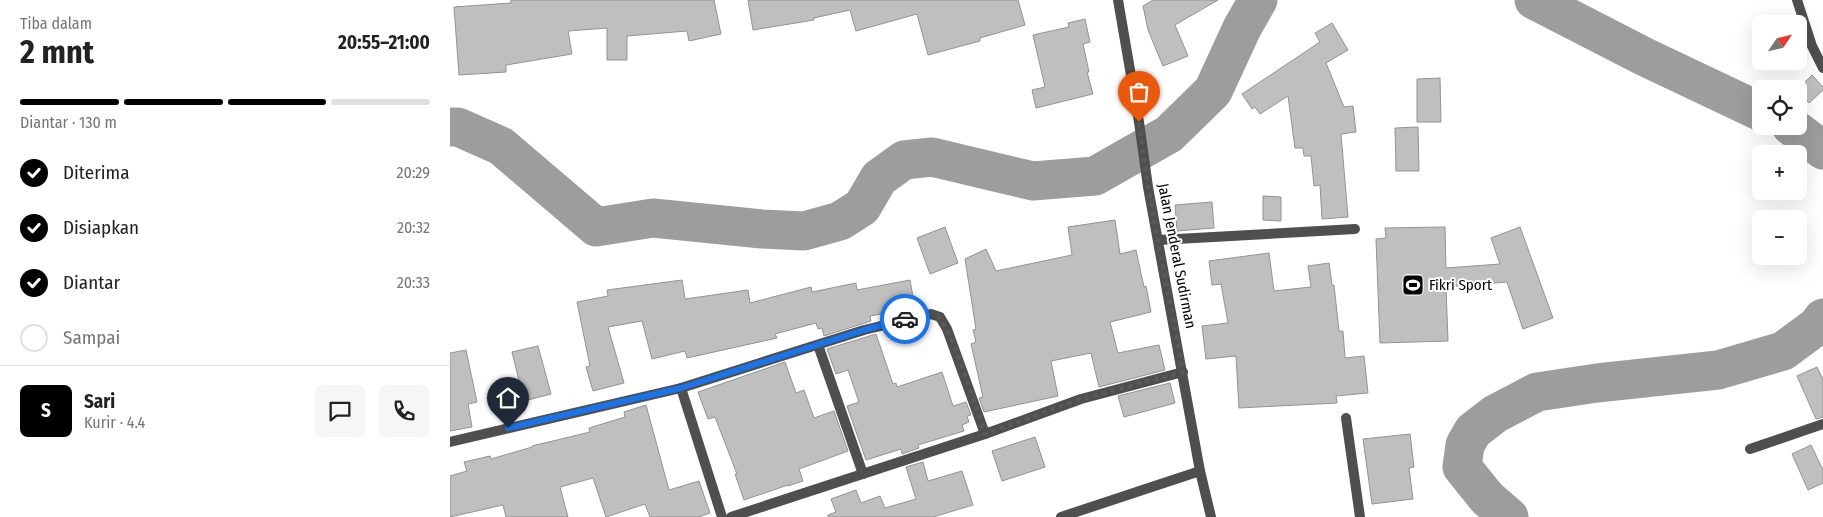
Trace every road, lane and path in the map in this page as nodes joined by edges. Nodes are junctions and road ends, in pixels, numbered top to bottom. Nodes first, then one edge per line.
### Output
1 (1118, 0) edge
2 (1797, 0) edge
3 (1823, 68) edge
4 (1355, 229) dead end
5 (1159, 240) junction
6 (818, 344) junction
7 (1183, 372) junction
8 (681, 388) junction
9 (1346, 418) dead end
10 (1823, 424) edge
11 (985, 434) junction
12 (450, 442) edge
13 (1750, 449) dead end
14 (1200, 471) junction
15 (863, 474) junction
16 (722, 517) edge
17 (731, 517) edge
18 (1062, 517) edge
19 (1211, 517) edge
20 (1360, 517) edge

1 - 5 street, Jalan Jenderal Sudirman
2 - 3 street
4 - 5 street
5 - 7 street, Jalan Jenderal Sudirman
6 - 8 street
6 - 11 street
6 - 15 street
7 - 11 street
7 - 14 street, Jalan Jenderal Sudirman
8 - 12 street
8 - 16 street
9 - 20 street
10 - 13 street
11 - 15 street
14 - 18 street
14 - 19 street, Jalan Jenderal Sudirman
15 - 17 street

